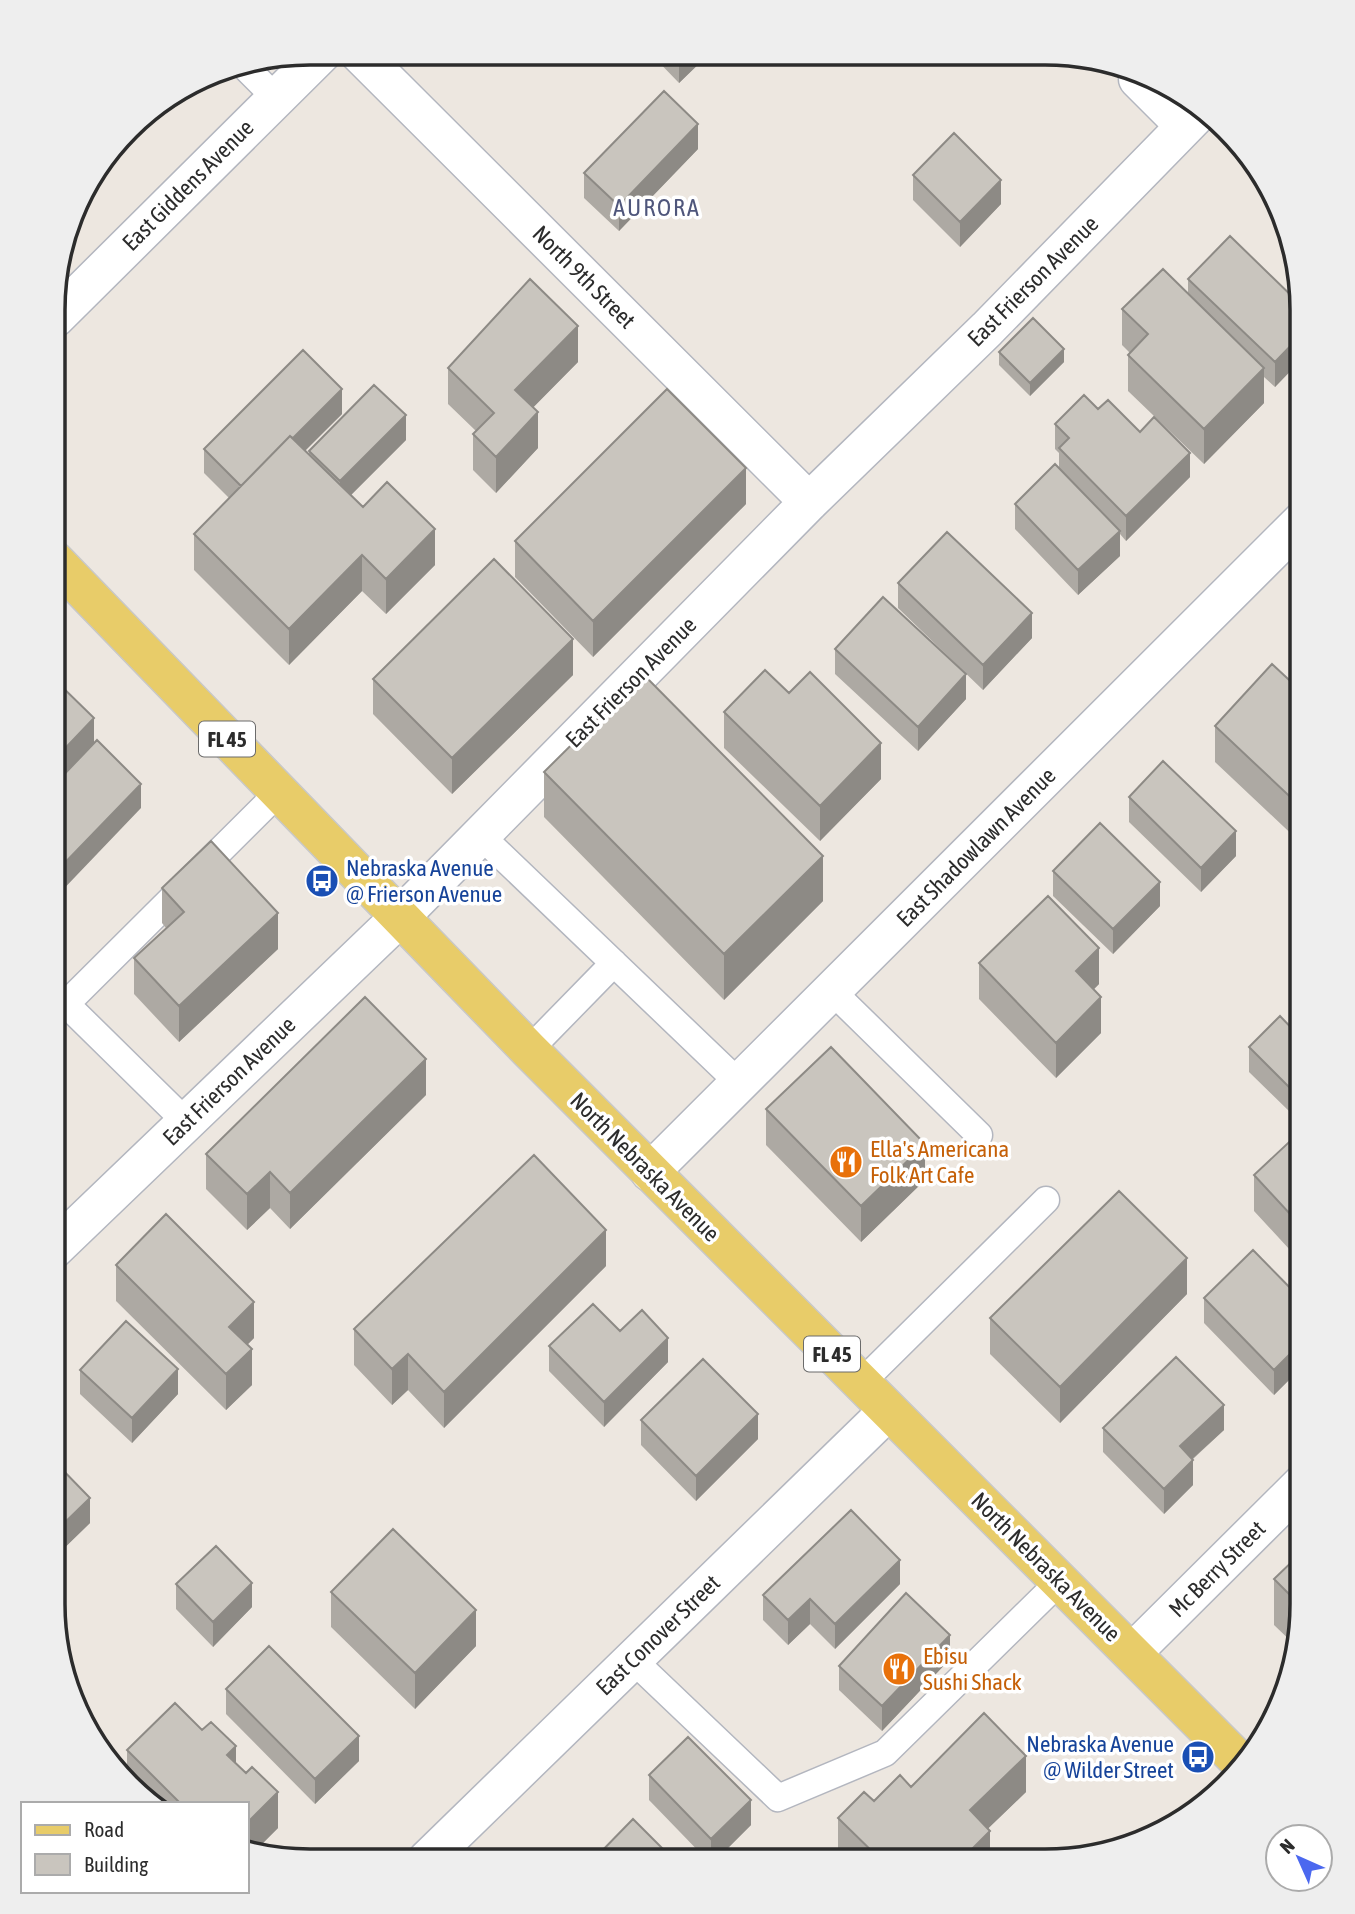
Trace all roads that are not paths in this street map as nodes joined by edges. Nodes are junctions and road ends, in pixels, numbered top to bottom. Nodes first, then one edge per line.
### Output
1 (309, 65) edge
2 (371, 65) edge
3 (250, 72) edge
4 (1160, 94) edge
5 (276, 98) junction
6 (1194, 117) edge
7 (65, 308) edge
8 (809, 502) junction
9 (1290, 533) edge
10 (65, 571) edge
11 (279, 792) junction
12 (480, 835) junction
13 (399, 918) junction
14 (614, 963) junction
15 (832, 991) junction
16 (529, 1050) junction
17 (739, 1083) junction
18 (186, 1122) junction
19 (979, 1135) dead end
20 (650, 1172) junction
21 (1046, 1200) dead end
22 (65, 1238) edge
23 (861, 1383) junction
24 (888, 1411) junction
25 (1290, 1497) edge
26 (1060, 1581) junction
27 (1132, 1653) junction
28 (633, 1660) junction
29 (1236, 1757) edge
30 (438, 1849) edge

1 - 5 street, East Giddens Avenue
2 - 8 street, North 9th Street
3 - 5 lane
4 - 6 street
5 - 7 street, East Giddens Avenue
6 - 8 street, East Frierson Avenue
8 - 12 street, East Frierson Avenue
9 - 15 street, East Shadowlawn Avenue
10 - 11 main road, North Nebraska Avenue / FL 45
11 - 13 main road, North Nebraska Avenue / FL 45
11 - 18 lane
12 - 13 street, East Frierson Avenue
12 - 14 lane
13 - 16 main road, North Nebraska Avenue / FL 45
13 - 18 street, East Frierson Avenue
14 - 16 lane
14 - 17 lane
15 - 17 street, East Shadowlawn Avenue
15 - 19 lane
16 - 20 main road, North Nebraska Avenue / FL 45
17 - 20 street, East Shadowlawn Avenue
18 - 22 street, East Frierson Avenue
20 - 23 main road, North Nebraska Avenue / FL 45
21 - 23 lane
23 - 24 main road, North Nebraska Avenue / FL 45
24 - 26 main road, North Nebraska Avenue / FL 45
24 - 28 street, East Conover Street
25 - 27 street, Mc Berry Street
26 - 27 main road, North Nebraska Avenue / FL 45
26 - 28 lane
27 - 29 main road, North Nebraska Avenue / FL 45
28 - 30 street, East Conover Street

